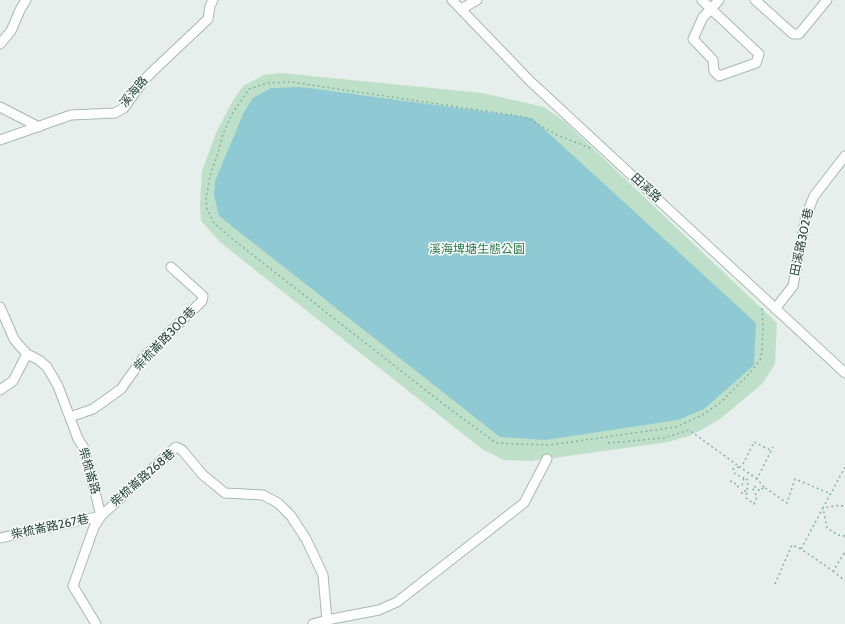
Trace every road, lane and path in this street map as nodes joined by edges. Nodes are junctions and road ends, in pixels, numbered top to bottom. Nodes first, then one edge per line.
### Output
1 (26, 0) edge
2 (213, 0) edge
3 (452, 0) edge
4 (477, 0) edge
5 (702, 0) edge
6 (719, 0) edge
7 (754, 0) edge
8 (827, 0) edge
9 (461, 9) junction
10 (711, 9) junction
11 (0, 44) edge
12 (0, 107) edge
13 (39, 127) junction
14 (0, 140) edge
15 (604, 149) junction
16 (845, 156) edge
17 (172, 267) dead end
18 (764, 299) junction
19 (0, 307) edge
20 (775, 309) junction
21 (27, 354) junction
22 (845, 373) edge
23 (0, 390) edge
24 (70, 417) junction
25 (608, 443) dead end
26 (773, 447) dead end
27 (772, 450) junction
28 (546, 459) dead end
29 (740, 467) junction
30 (845, 467) edge
31 (744, 478) junction
32 (757, 479) junction
33 (730, 482) dead end
34 (764, 487) junction
35 (747, 491) junction
36 (742, 494) dead end
37 (831, 494) junction
38 (845, 507) edge
39 (823, 508) junction
40 (101, 516) junction
41 (845, 536) edge
42 (0, 538) edge
43 (801, 549) junction
44 (845, 552) edge
45 (833, 571) junction
46 (845, 581) edge
47 (775, 584) dead end
48 (327, 620) junction
49 (96, 624) edge
50 (313, 624) edge

1 - 11 street
2 - 13 street, 溪海路
3 - 9 street, 田溪路
4 - 9 street
5 - 10 street
6 - 10 street
7 - 8 street
9 - 15 street, 田溪路
10 - 10 street
12 - 13 street
13 - 14 street, 溪海路
15 - 18 street, 田溪路
15 - 18 path
16 - 20 street, 田溪路302巷
17 - 24 street, 柴梳崙路300巷
18 - 20 street, 田溪路
19 - 21 street, 柴梳崙路
20 - 22 street, 田溪路
21 - 23 street
21 - 24 street, 柴梳崙路
24 - 40 street, 柴梳崙路
25 - 29 path
26 - 27 path
27 - 29 path
27 - 32 path
28 - 48 street
29 - 31 path
29 - 32 path
30 - 37 path
31 - 33 path
31 - 35 path
32 - 34 path
34 - 35 path
34 - 37 path
35 - 36 path
37 - 39 path
38 - 39 path
39 - 41 path
39 - 43 path
40 - 42 street, 柴梳崙路267巷
40 - 48 street, 柴梳崙路268巷
40 - 49 street
43 - 45 path
43 - 47 path
44 - 45 path
45 - 46 path
48 - 50 street

